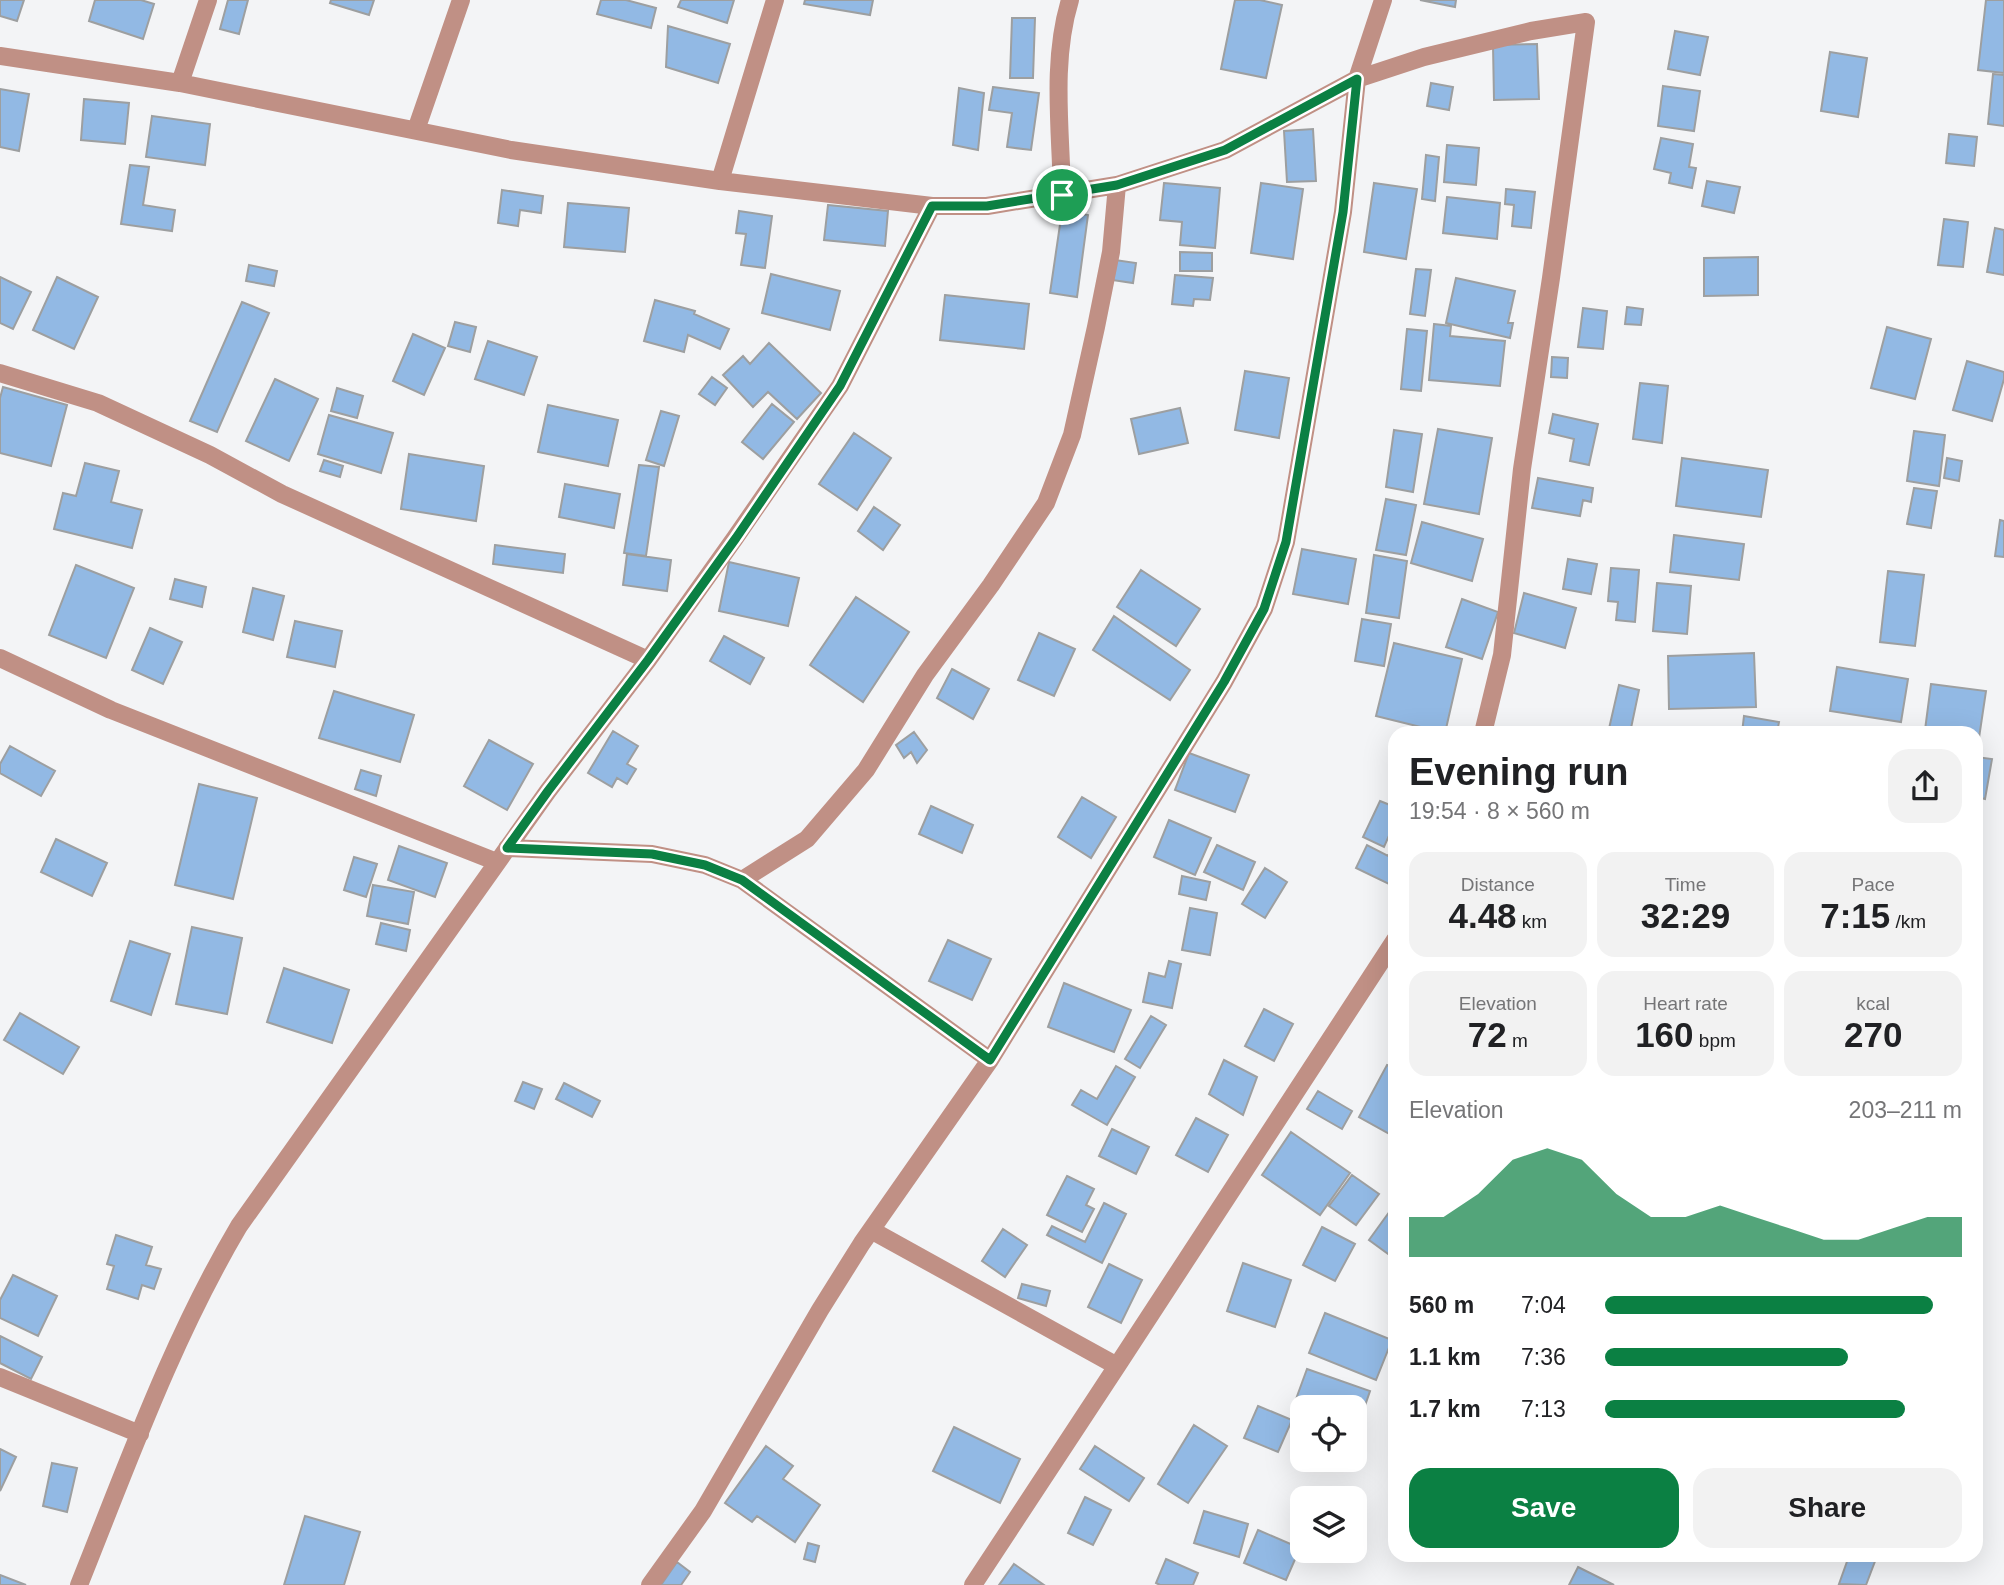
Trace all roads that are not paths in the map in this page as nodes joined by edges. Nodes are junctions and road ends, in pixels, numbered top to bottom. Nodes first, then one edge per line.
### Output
1 (208, 0) edge
2 (461, 0) edge
3 (775, 0) edge
4 (1070, 0) edge
5 (1383, 0) edge
6 (0, 56) edge
7 (1357, 79) junction
8 (180, 83) junction
9 (416, 130) junction
10 (720, 181) junction
11 (1117, 185) junction
12 (1062, 195) junction
13 (932, 206) junction
14 (0, 373) edge
15 (0, 657) edge
16 (648, 660) junction
17 (1485, 726) edge
18 (502, 855) junction
19 (742, 880) junction
20 (1388, 951) edge
21 (990, 1060) junction
22 (871, 1230) junction
23 (1117, 1366) junction
24 (0, 1377) edge
25 (139, 1434) junction
26 (79, 1585) edge
27 (650, 1585) edge
28 (972, 1585) edge

1 - 8 street
2 - 9 street
3 - 10 street
4 - 12 street
5 - 7 street
6 - 8 street
7 - 11 street
7 - 17 street
7 - 21 street
8 - 9 street
9 - 10 street
10 - 13 street
11 - 12 street
11 - 19 street
12 - 13 street
13 - 16 street
14 - 16 street
15 - 18 street
16 - 18 street
18 - 19 street
18 - 25 street
19 - 21 street
20 - 23 street
21 - 22 street
22 - 23 street
22 - 27 street
23 - 28 street
24 - 25 street
25 - 26 street

